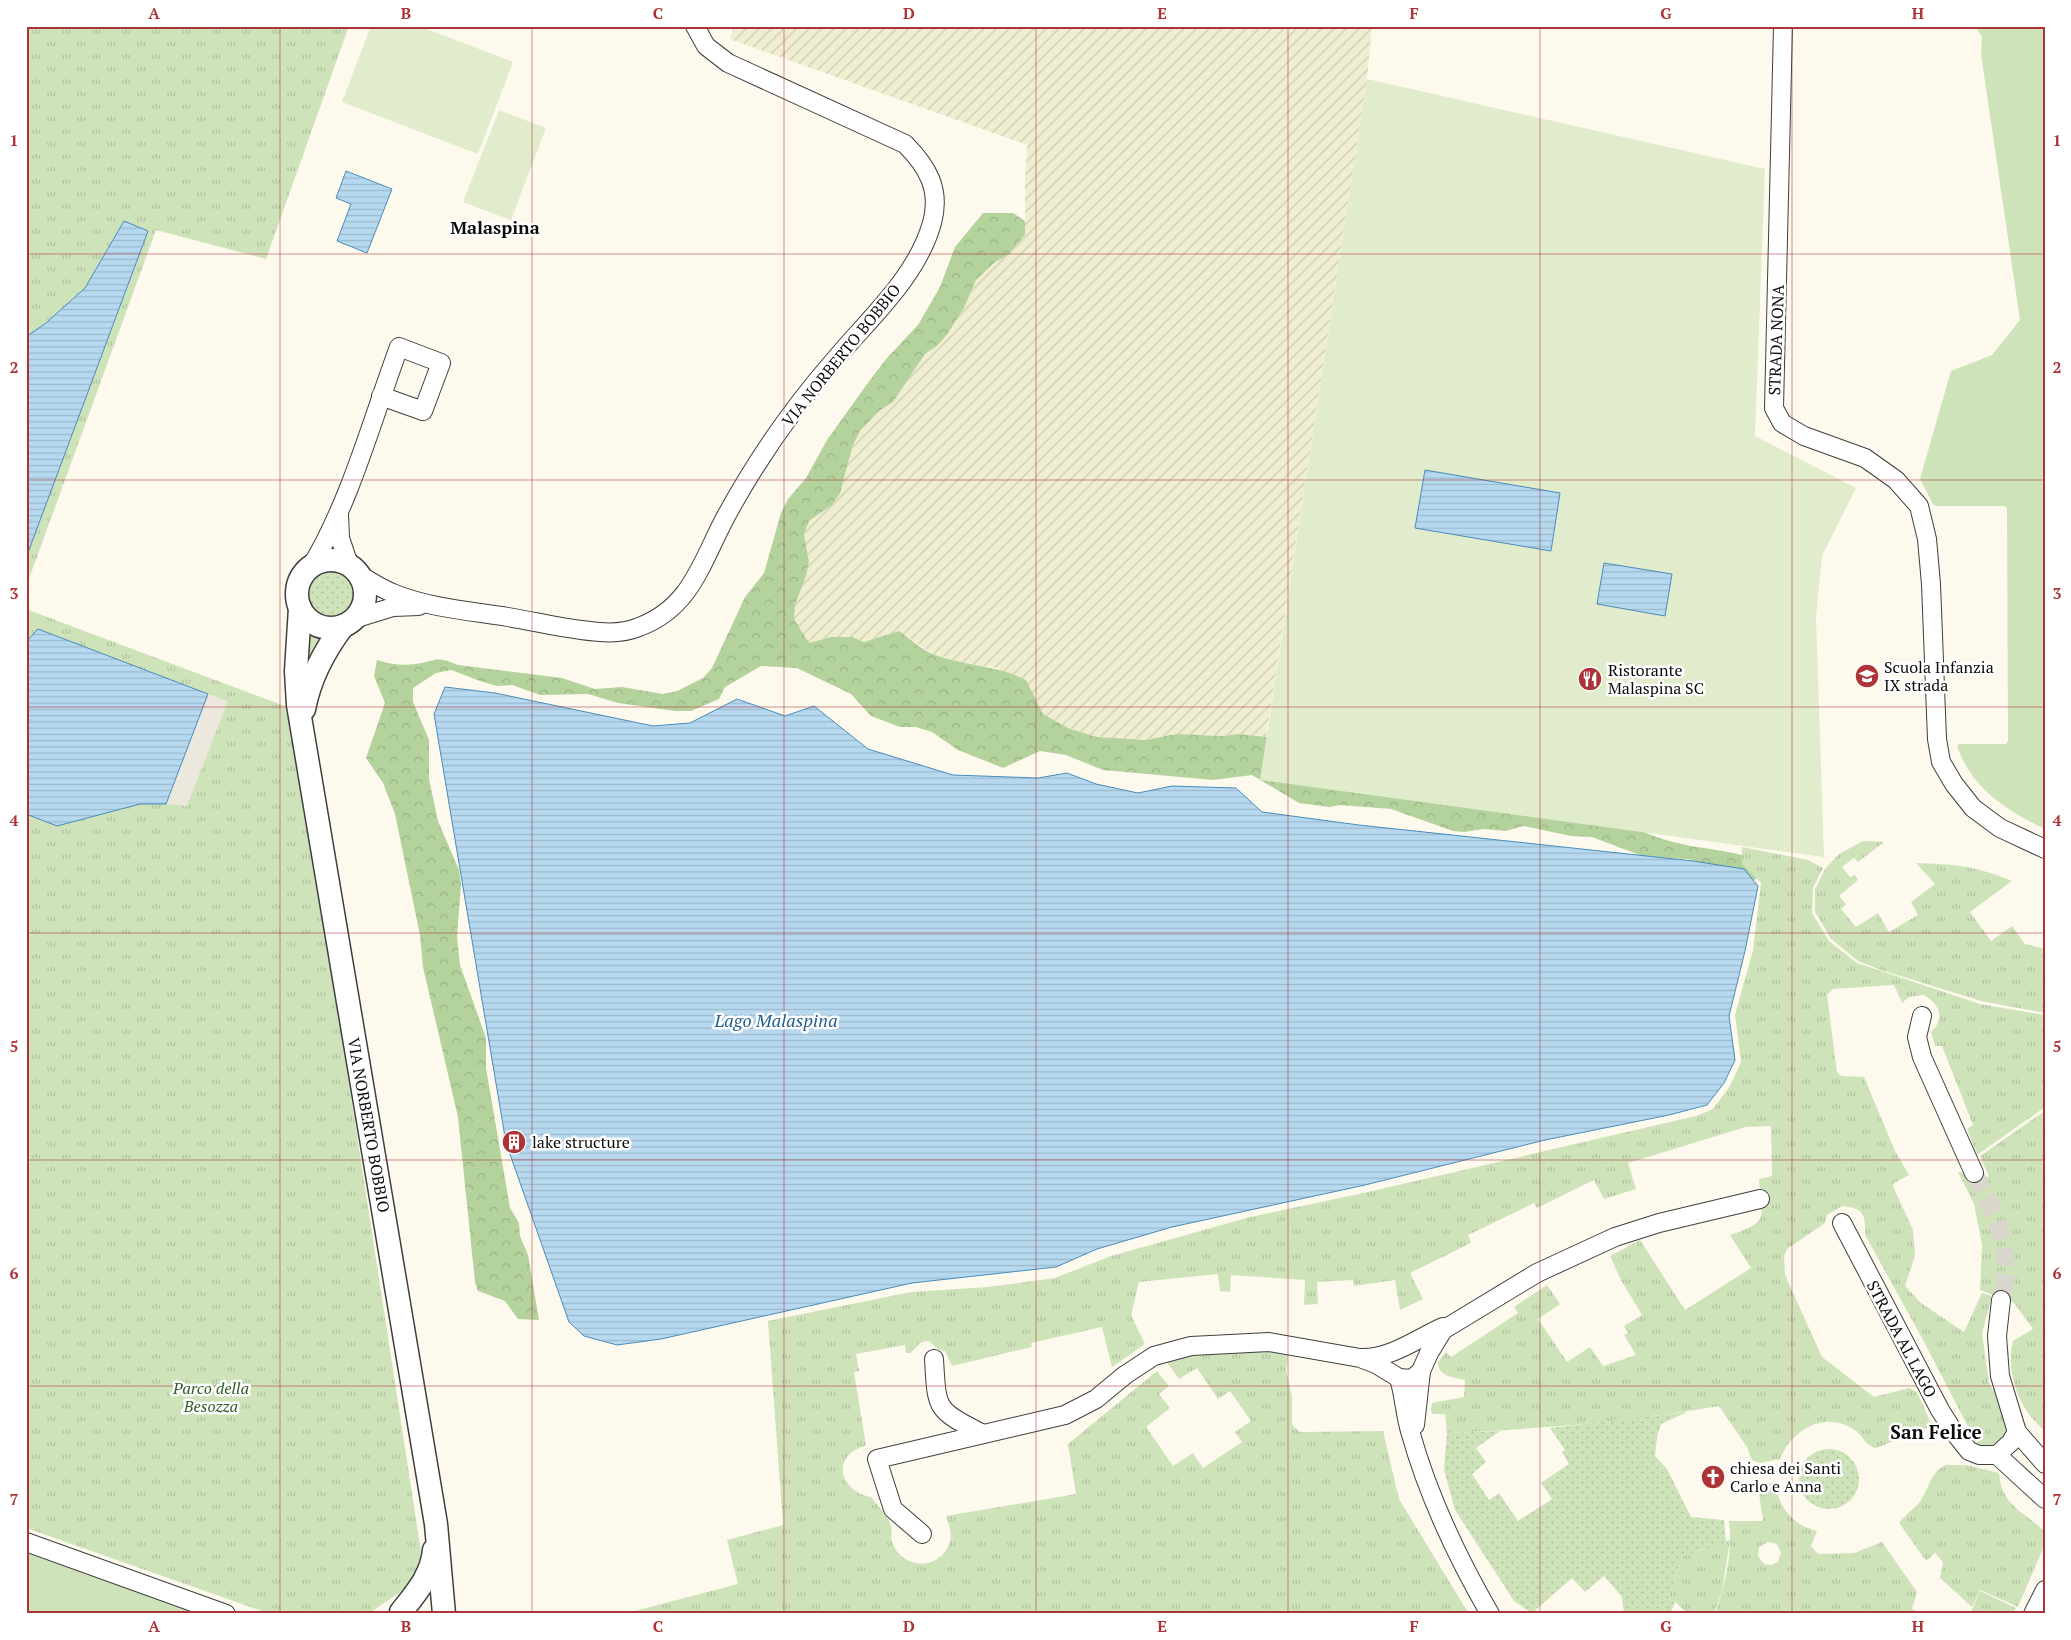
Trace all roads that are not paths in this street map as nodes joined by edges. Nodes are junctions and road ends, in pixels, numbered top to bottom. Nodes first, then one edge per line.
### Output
1 (1783, 26) edge
2 (696, 29) edge
3 (381, 396) dead end
4 (339, 511) junction
5 (312, 565) junction
6 (354, 570) junction
7 (435, 605) junction
8 (300, 608) junction
9 (349, 622) junction
10 (302, 725) junction
11 (2045, 849) edge
12 (1922, 1016) dead end
13 (1974, 1173) tunnel mouth
14 (1760, 1199) dead end
15 (1842, 1223) dead end
16 (2001, 1300) tunnel mouth
17 (1469, 1315) junction
18 (1398, 1349) junction
19 (1360, 1358) junction
20 (934, 1359) dead end
21 (1422, 1368) junction
22 (1396, 1376) junction
23 (2017, 1432) junction
24 (981, 1433) junction
25 (1417, 1450) junction
26 (1997, 1455) junction
27 (2045, 1464) edge
28 (2045, 1499) edge
29 (436, 1524) junction
30 (922, 1534) dead end
31 (26, 1542) edge
32 (2045, 1590) edge
33 (400, 1613) edge
34 (226, 1614) edge
35 (440, 1614) edge
36 (444, 1614) edge
37 (1490, 1614) edge
38 (2033, 1614) edge

1 - 11 street, STRADA NONA
2 - 7 street, VIA NORBERTO BOBBIO
3 - 4 street
4 - 5 street
4 - 6 street
5 - 6 street
5 - 8 street
6 - 7 street, VIA NORBERTO BOBBIO
6 - 9 street
7 - 9 street, VIA NORBERTO BOBBIO
8 - 9 street
8 - 10 street, VIA NORBERTO BOBBIO
9 - 10 street, VIA NORBERTO BOBBIO
10 - 29 street, VIA NORBERTO BOBBIO
12 - 13 street
14 - 17 street
15 - 26 street, STRADA AL LAGO
16 - 23 street
17 - 18 street
17 - 21 street
18 - 19 street
18 - 21 street
18 - 22 street
19 - 22 street
19 - 24 street
20 - 24 street
21 - 22 street
21 - 25 street
22 - 25 street
23 - 26 street
23 - 27 street
24 - 30 street
25 - 37 street
26 - 28 street
29 - 33 street, VIA NORBERTO BOBBIO
29 - 36 street, VIA NORBERTO BOBBIO
31 - 34 street
32 - 38 street
33 - 35 street, VIA NORBERTO BOBBIO

